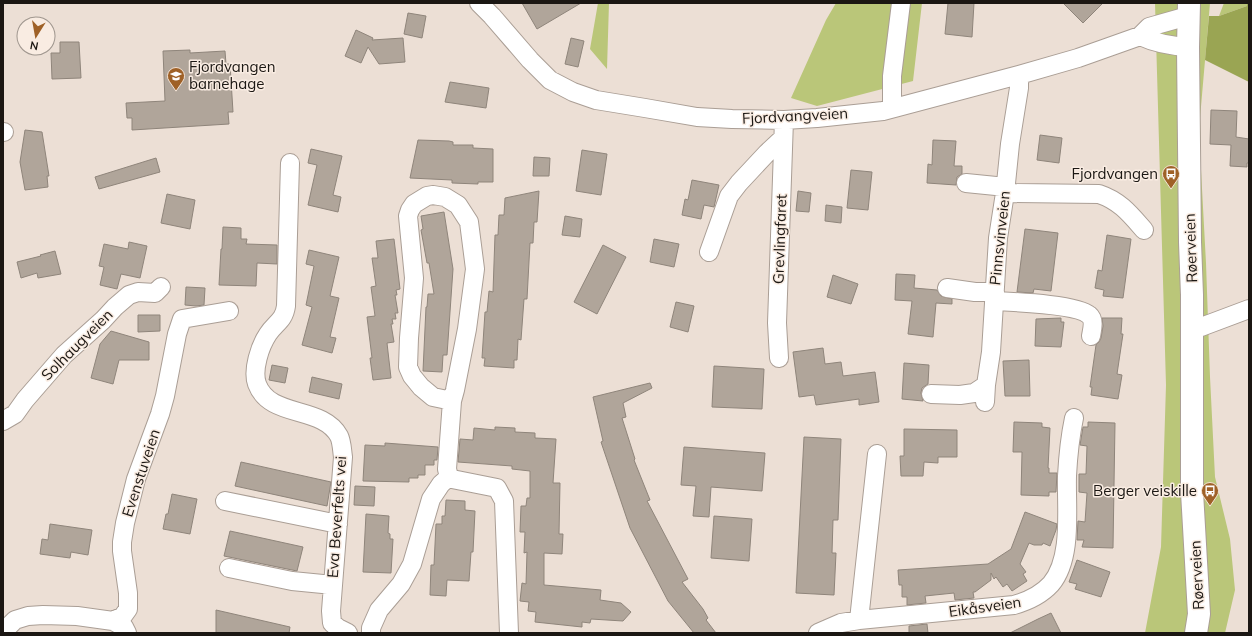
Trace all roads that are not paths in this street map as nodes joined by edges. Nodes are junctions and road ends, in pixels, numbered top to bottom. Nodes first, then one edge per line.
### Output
1 (479, 3) edge
2 (901, 3) edge
3 (1189, 9) edge
4 (1140, 36) junction
5 (1188, 47) junction
6 (1019, 75) junction
7 (892, 108) junction
8 (784, 120) junction
9 (783, 138) junction
10 (290, 163) dead end
11 (966, 183) dead end
12 (1005, 190) junction
13 (1144, 230) dead end
14 (708, 252) dead end
15 (161, 287) dead end
16 (947, 288) dead end
17 (995, 297) junction
18 (1249, 309) edge
19 (229, 311) dead end
20 (1192, 328) junction
21 (1091, 336) dead end
22 (779, 358) dead end
23 (931, 394) dead end
24 (452, 401) junction
25 (1074, 418) dead end
26 (3, 421) edge
27 (877, 454) dead end
28 (449, 478) junction
29 (1192, 492) junction
30 (225, 501) dead end
31 (338, 524) junction
32 (229, 568) dead end
33 (333, 585) junction
34 (859, 620) junction
35 (113, 621) junction
36 (3, 632) edge
37 (126, 633) edge
38 (348, 633) edge
39 (371, 633) edge
40 (509, 633) edge
41 (818, 633) edge
42 (1186, 633) edge
43 (1196, 633) edge

1 - 8 street, Fjordvangveien
2 - 7 street
3 - 4 street, Fjordvangveien
3 - 5 main road, Røerveien
4 - 5 street
4 - 6 street, Fjordvangveien
5 - 20 main road, Røerveien
6 - 7 street, Fjordvangveien
6 - 12 street, Pinnsvinveien
7 - 8 street, Fjordvangveien
8 - 9 street, Grevlingfaret
9 - 14 street
9 - 22 street, Grevlingfaret
10 - 31 street, Eva Beverfelts vei
11 - 12 street
12 - 13 street
12 - 17 street, Pinnsvinveien
15 - 26 street, Solhaugveien
16 - 17 street
17 - 21 street
17 - 23 street, Pinnsvinveien
18 - 20 street
19 - 35 street, Evenstuveien
20 - 29 main road, Røerveien
24 - 24 street
24 - 28 street
25 - 34 street, Eikåsveien
27 - 34 street
28 - 39 street
28 - 40 street
29 - 42 main road, Røerveien
29 - 43 main road, Røerveien
30 - 31 street
31 - 33 street, Eva Beverfelts vei
32 - 33 street
33 - 38 street, Eva Beverfelts vei
34 - 41 street, Eikåsveien
35 - 36 street
35 - 37 street

